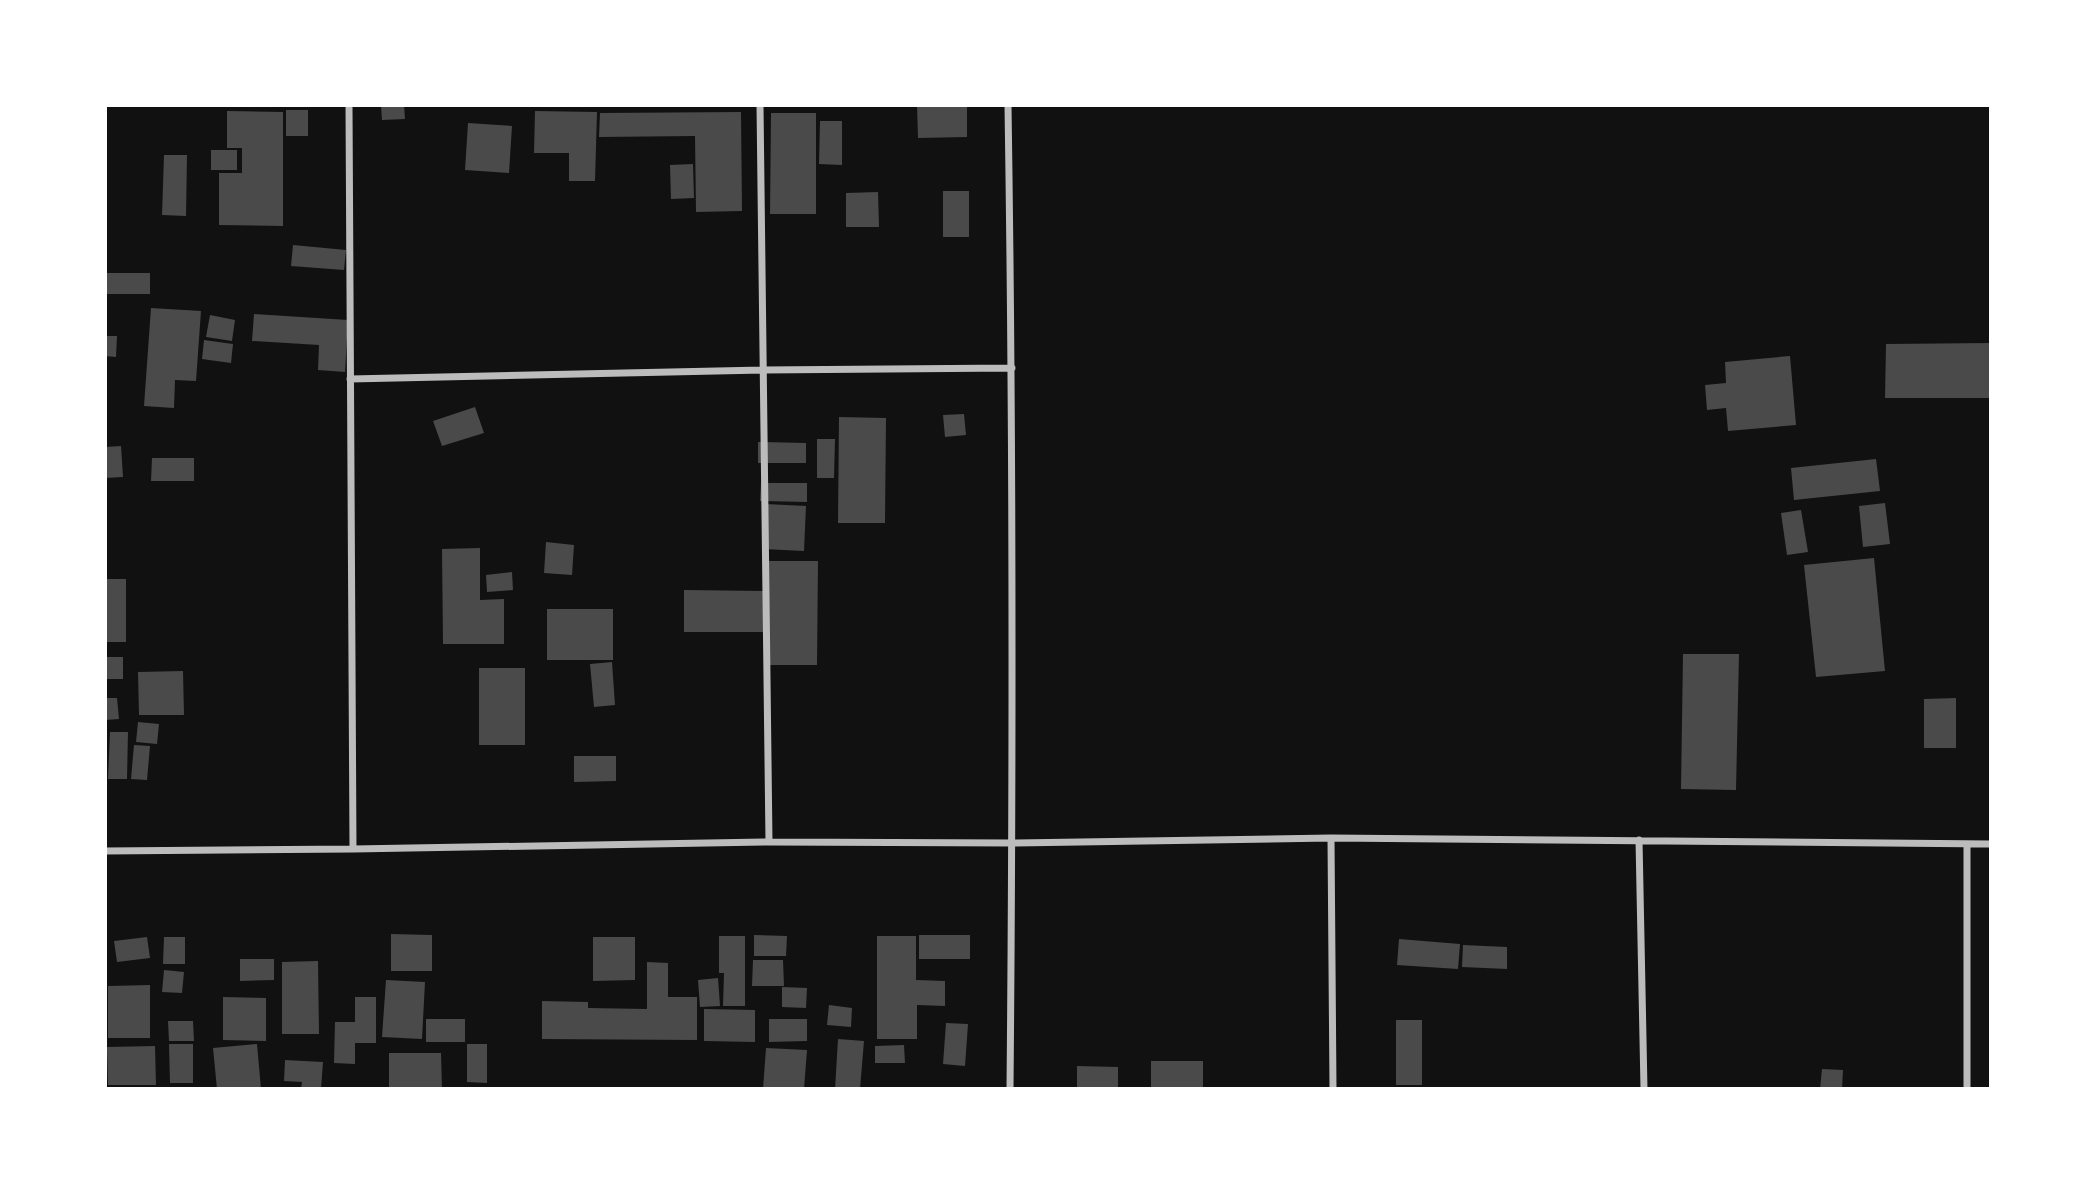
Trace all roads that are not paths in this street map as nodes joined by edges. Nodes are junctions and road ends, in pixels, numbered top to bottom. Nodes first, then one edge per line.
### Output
1 (349, 105) edge
2 (760, 105) edge
3 (1008, 105) edge
4 (1012, 368) junction
5 (763, 370) junction
6 (351, 379) junction
7 (1331, 838) junction
8 (1639, 840) junction
9 (769, 842) junction
10 (1013, 843) junction
11 (1967, 844) junction
12 (1991, 844) edge
13 (353, 849) junction
14 (105, 850) edge
15 (1010, 1089) edge
16 (1333, 1089) edge
17 (1644, 1089) edge
18 (1968, 1089) edge

1 - 6 street
2 - 5 street
3 - 4 street
4 - 5 street
4 - 10 street
5 - 6 street
5 - 9 street
6 - 13 street
7 - 8 street
7 - 10 street
7 - 16 street
8 - 11 street
8 - 17 street
9 - 10 street
9 - 13 street
10 - 15 street
11 - 12 street
11 - 18 street
13 - 14 street

